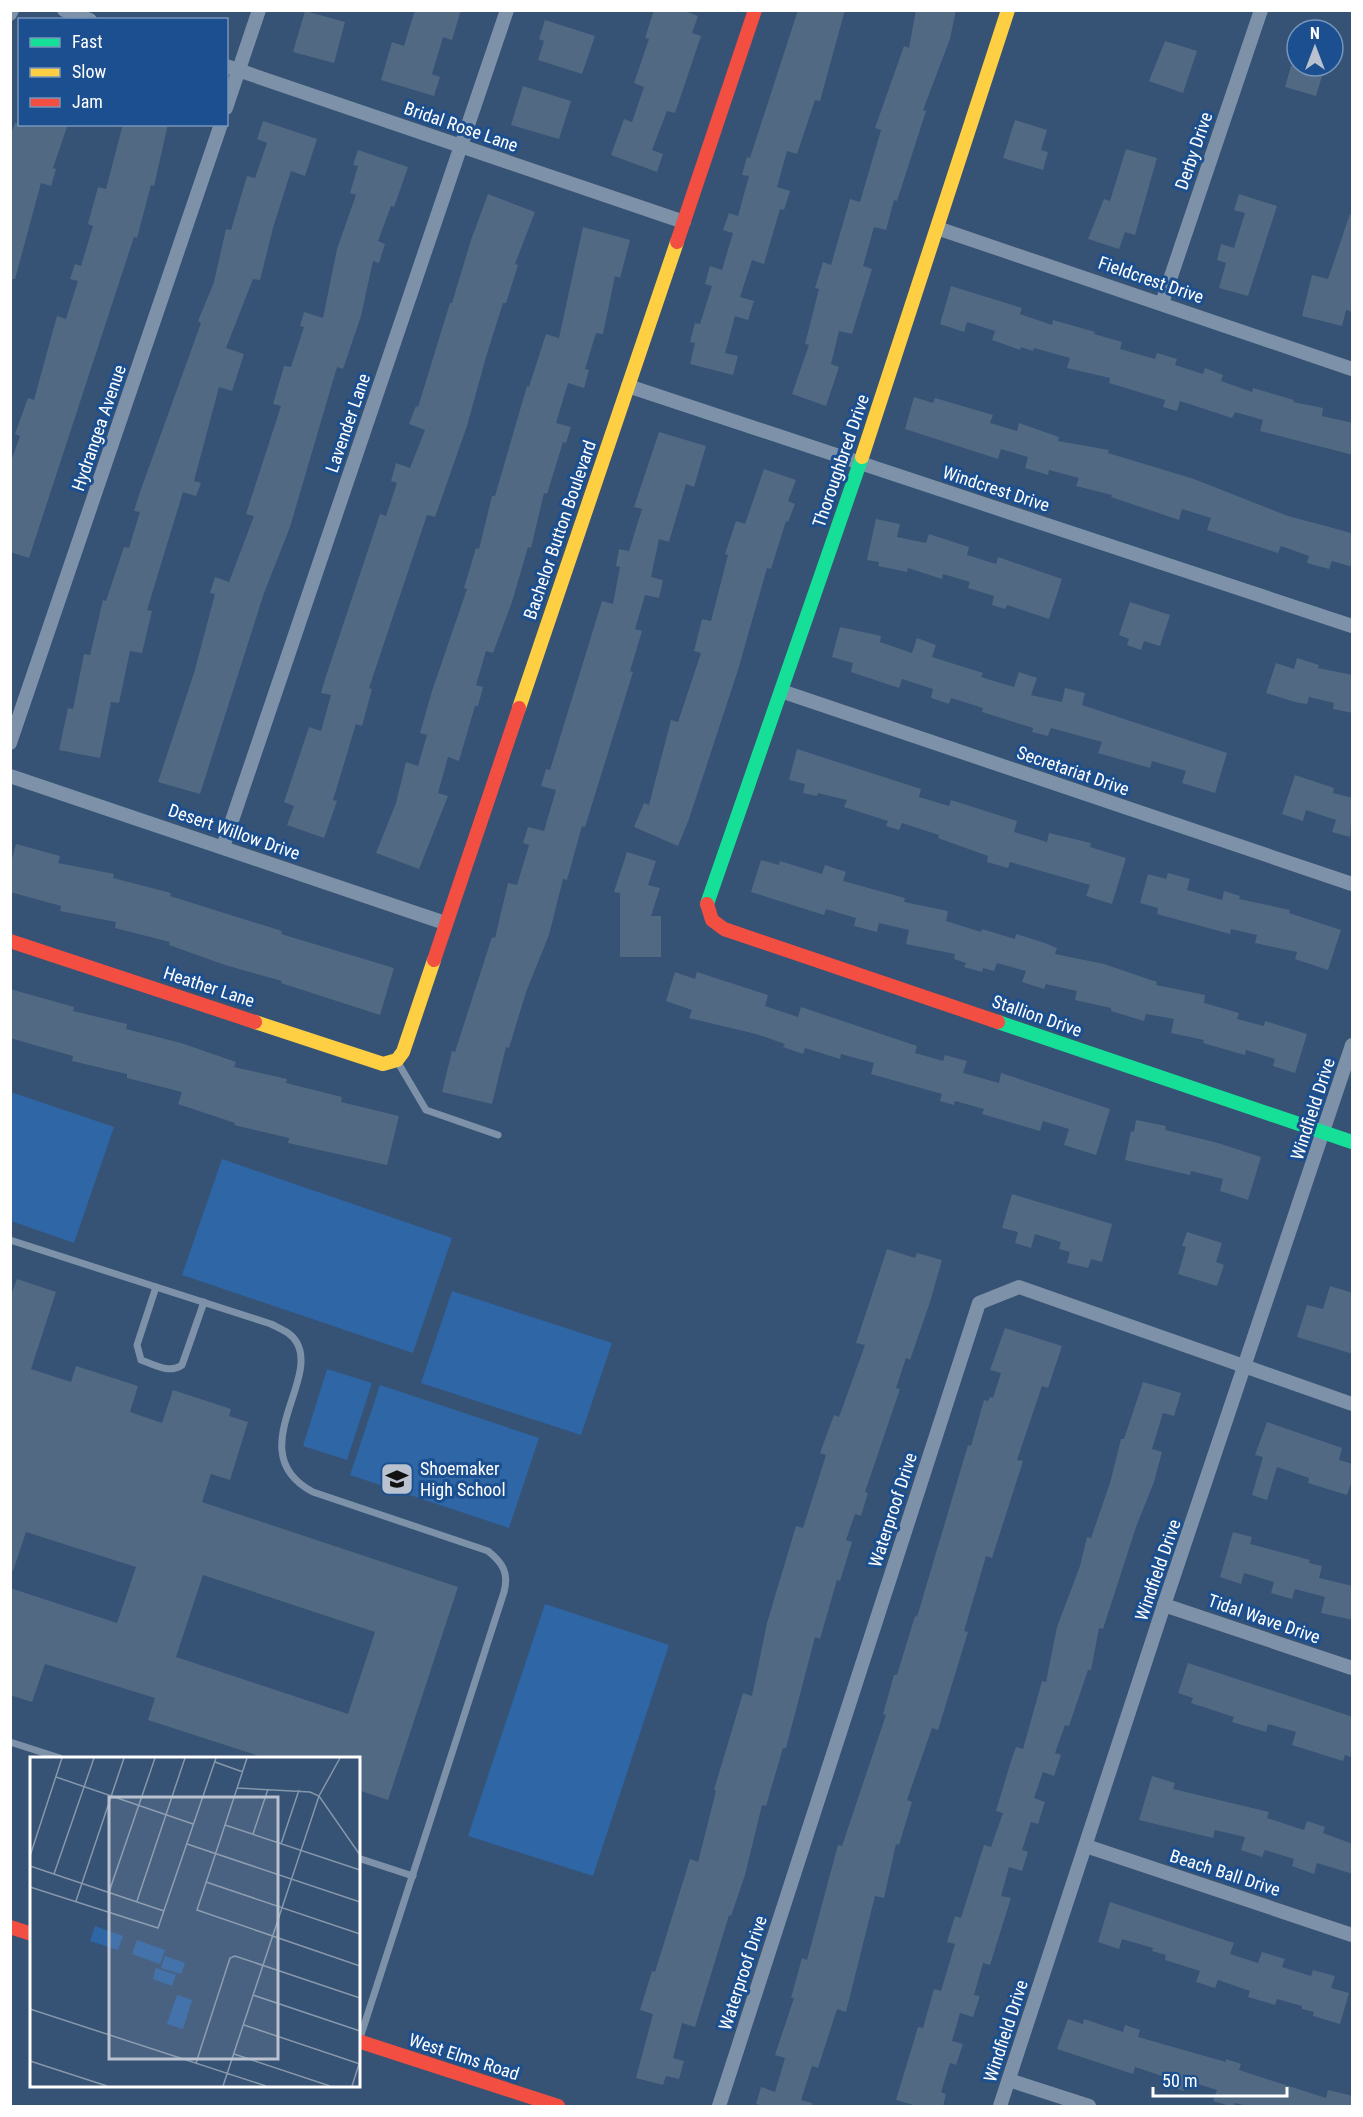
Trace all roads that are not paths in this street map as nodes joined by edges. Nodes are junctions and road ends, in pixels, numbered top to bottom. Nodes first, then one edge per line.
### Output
1 (64, 10) edge
2 (259, 10) edge
3 (507, 10) edge
4 (755, 10) edge
5 (1008, 10) edge
6 (1261, 10) edge
7 (85, 18) edge
8 (233, 68) edge
9 (228, 97) edge
10 (220, 126) edge
11 (462, 146) junction
12 (684, 222) junction
13 (937, 228) junction
14 (1162, 303) junction
15 (1353, 369) edge
16 (628, 386) junction
17 (860, 462) junction
18 (1353, 626) edge
19 (781, 691) junction
20 (10, 743) edge
21 (10, 776) edge
22 (223, 847) junction
23 (1353, 884) edge
24 (712, 920) joint
25 (445, 923) junction
26 (10, 940) edge
27 (1353, 1045) edge
28 (397, 1060) junction
29 (1324, 1132) junction
30 (498, 1135) dead end
31 (1353, 1142) edge
32 (10, 1240) edge
33 (156, 1287) junction
34 (204, 1302) junction
35 (1246, 1368) junction
36 (1353, 1404) edge
37 (1164, 1605) junction
38 (1353, 1668) edge
39 (10, 1742) edge
40 (57, 1757) edge
41 (1086, 1846) junction
42 (360, 1859) edge
43 (413, 1876) junction
44 (10, 1927) edge
45 (30, 1933) edge
46 (1353, 1935) edge
47 (360, 2038) edge
48 (360, 2041) edge
49 (1009, 2080) junction
50 (558, 2106) edge
51 (719, 2106) edge
52 (1000, 2106) edge
53 (1089, 2106) edge

1 - 7 street
2 - 8 street
3 - 11 street, Lavender Lane
4 - 12 street, Bachelor Button Boulevard
5 - 13 street, Thoroughbred Drive
6 - 14 street, Derby Drive
8 - 9 street
8 - 11 street, Bridal Rose Lane
10 - 20 street, Hydrangea Avenue
11 - 12 street, Bridal Rose Lane
11 - 22 street, Lavender Lane
12 - 16 street, Bachelor Button Boulevard
13 - 14 street, Fieldcrest Drive
13 - 17 street, Thoroughbred Drive
14 - 15 street, Fieldcrest Drive
16 - 17 street, Windcrest Drive
16 - 25 street, Bachelor Button Boulevard
17 - 18 street, Windcrest Drive
17 - 19 street, Thoroughbred Drive
19 - 23 street, Secretariat Drive
19 - 24 street, Thoroughbred Drive
21 - 22 street, Desert Willow Drive
22 - 25 street, Desert Willow Drive
24 - 29 street, Stallion Drive
25 - 28 street, Bachelor Button Boulevard
26 - 28 street, Heather Lane
27 - 29 street, Windfield Drive
28 - 30 lane
29 - 31 street, Stallion Drive
29 - 35 street, Windfield Drive
32 - 33 lane
33 - 34 lane
33 - 34 lane
34 - 43 lane
35 - 36 street, Waterproof Drive
35 - 37 street, Windfield Drive
35 - 51 street, Waterproof Drive
37 - 38 street, Tidal Wave Drive
37 - 41 street, Windfield Drive
39 - 40 lane
41 - 46 street, Beach Ball Drive
41 - 49 street, Windfield Drive
42 - 43 lane
43 - 47 lane
44 - 45 street
48 - 50 street, West Elms Road
49 - 52 street, Windfield Drive
49 - 53 street

